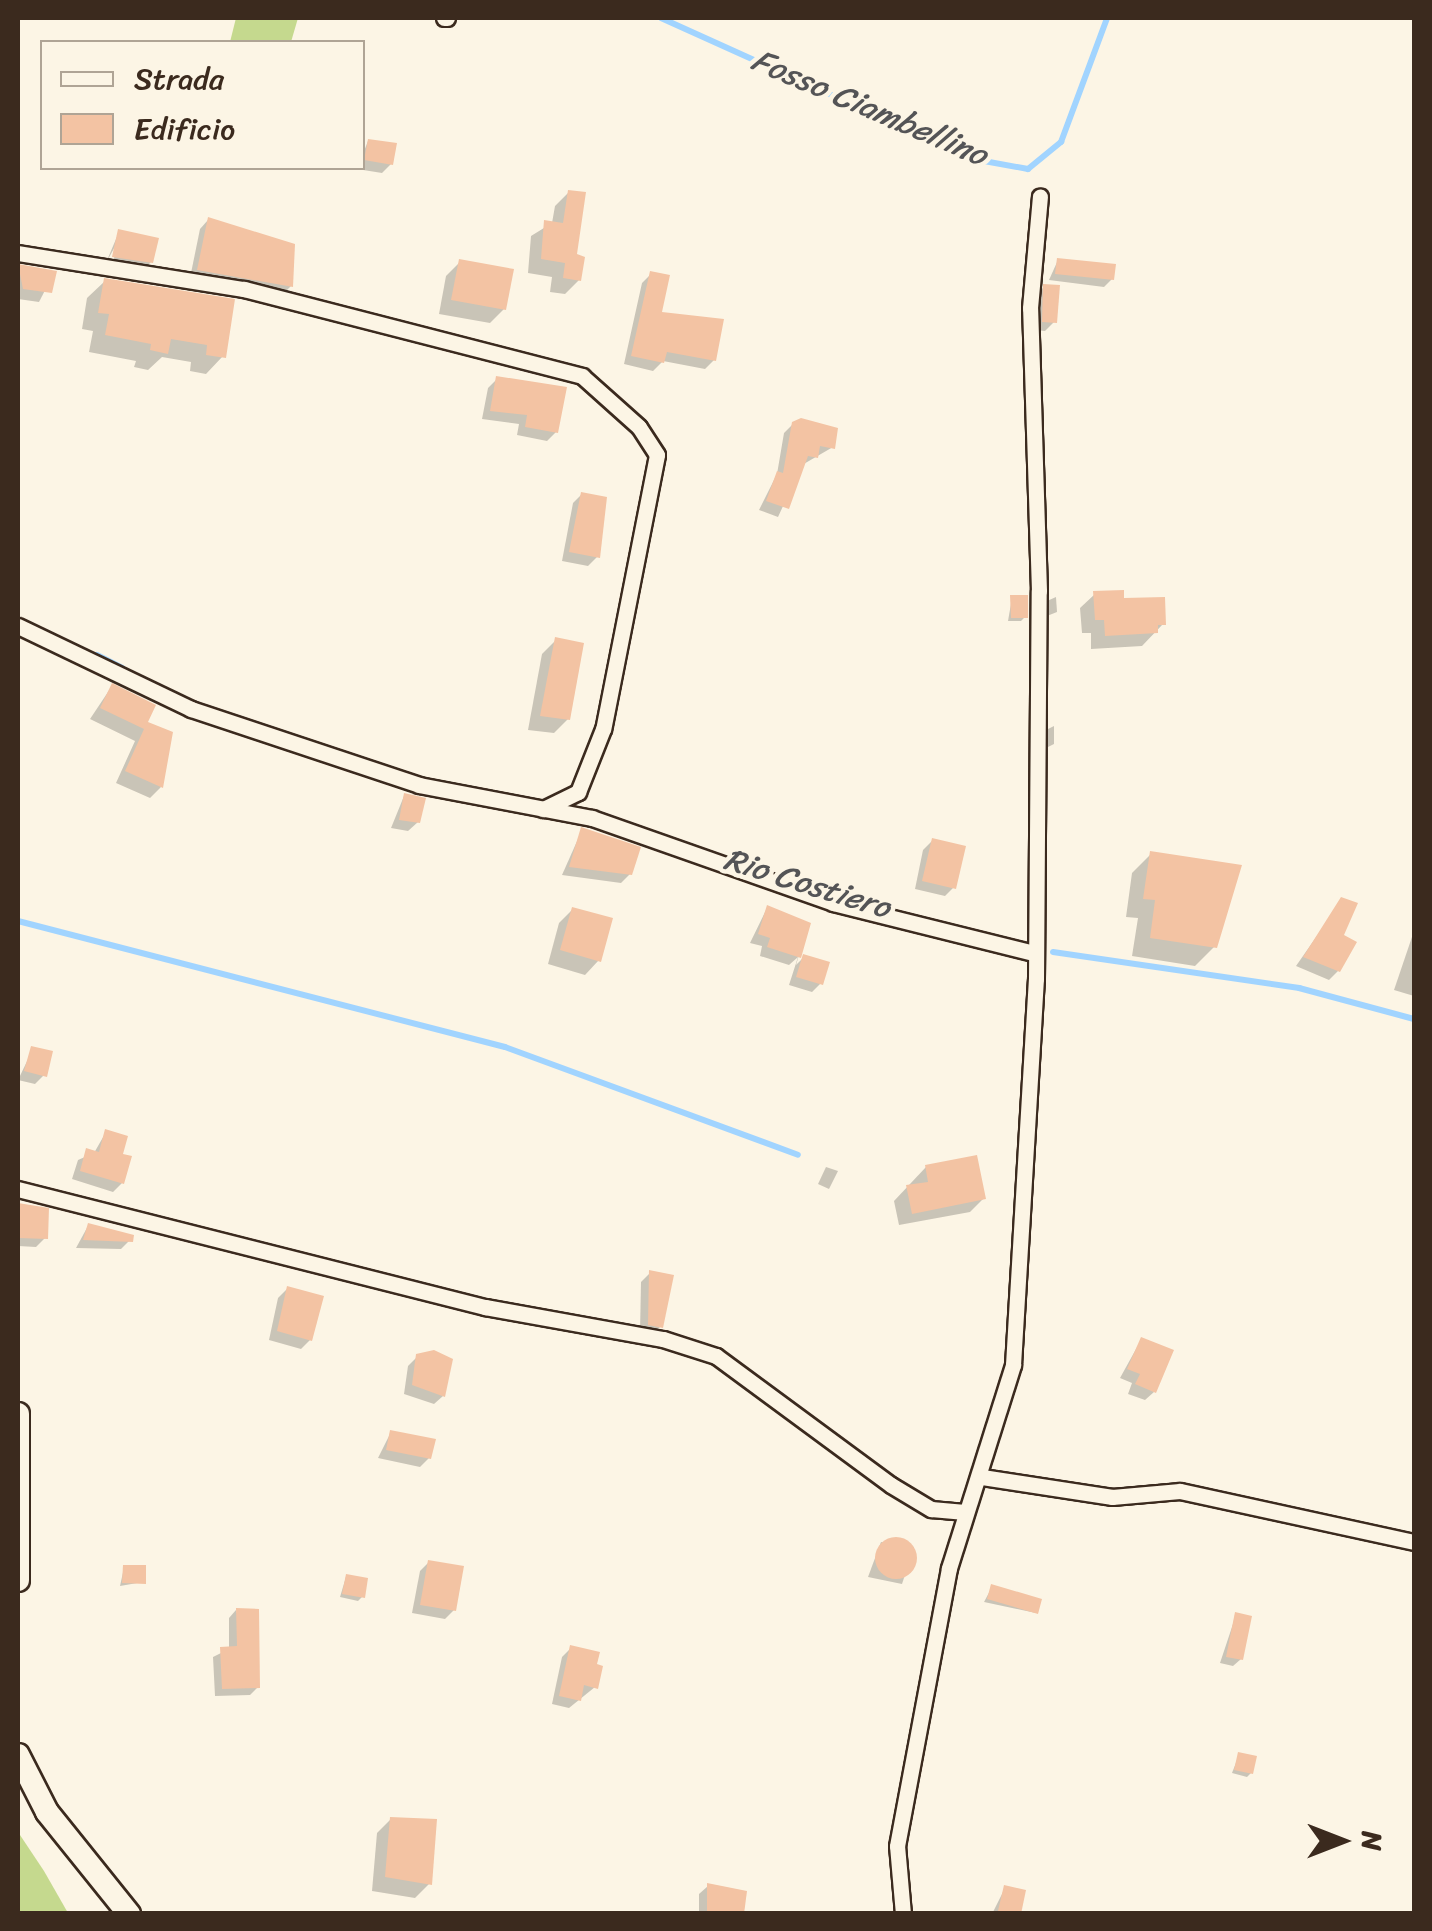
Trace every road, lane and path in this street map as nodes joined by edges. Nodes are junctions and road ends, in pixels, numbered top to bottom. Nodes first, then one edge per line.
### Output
1 (1040, 196) dead end
2 (18, 252) edge
3 (18, 626) edge
4 (543, 809) junction
5 (1034, 953) junction
6 (18, 1189) edge
7 (18, 1414) edge
8 (982, 1477) junction
9 (965, 1512) junction
10 (1414, 1542) edge
11 (18, 1580) edge
12 (18, 1755) edge
13 (129, 1914) edge
14 (903, 1914) edge

1 - 5 street
2 - 4 street
3 - 4 street
4 - 5 street
5 - 8 street
6 - 9 street
7 - 11 main road
8 - 9 street
8 - 10 street
9 - 14 street
12 - 13 main road

